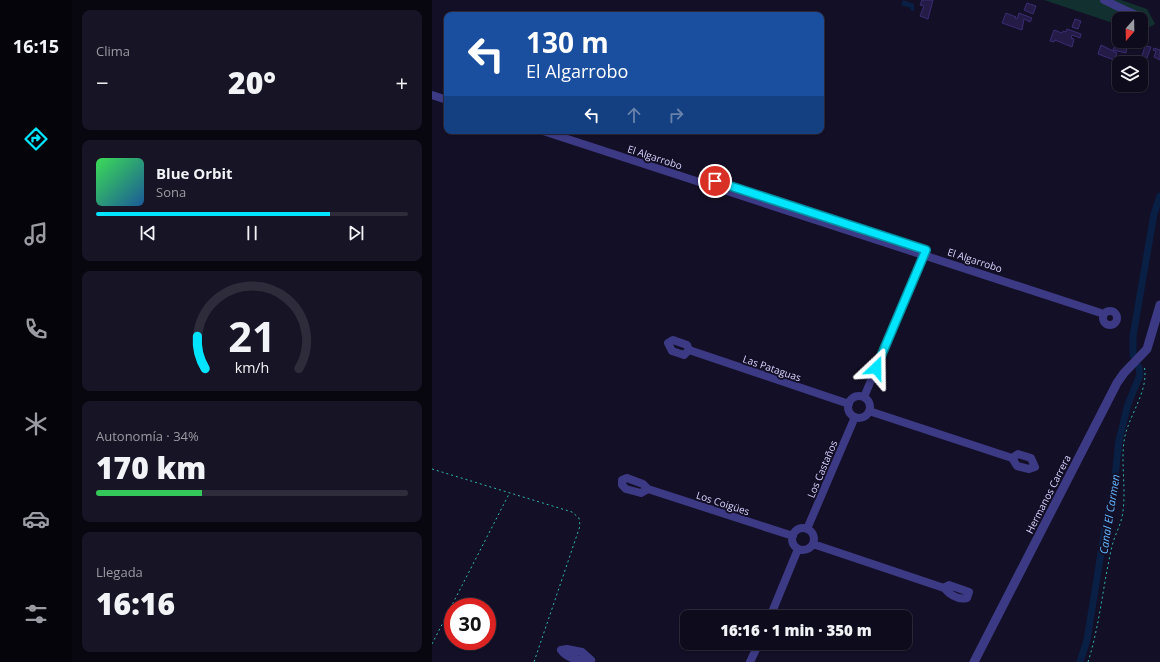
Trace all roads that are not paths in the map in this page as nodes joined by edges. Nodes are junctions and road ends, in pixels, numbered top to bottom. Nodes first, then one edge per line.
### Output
1 (1104, 0) edge
2 (1129, 12) edge
3 (432, 90) edge
4 (444, 93) edge
5 (432, 95) edge
6 (444, 99) edge
7 (551, 134) edge
8 (569, 134) edge
9 (925, 252) junction
10 (1160, 305) edge
11 (1106, 312) dead end
12 (689, 350) dead end
13 (864, 397) junction
14 (849, 404) junction
15 (869, 412) junction
16 (855, 417) junction
17 (1012, 458) dead end
18 (648, 489) dead end
19 (807, 529) junction
20 (793, 536) junction
21 (813, 544) junction
22 (798, 549) junction
23 (944, 588) dead end
24 (773, 610) edge
25 (755, 650) edge
26 (750, 662) edge
27 (974, 662) edge

1 - 2 street
3 - 4 street
5 - 6 street
7 - 9 street, El Algarrobo
8 - 9 street, El Algarrobo
9 - 11 street, El Algarrobo
9 - 13 street
10 - 27 street, Hermanos Carrera
12 - 14 street, Las Pataguas
13 - 14 street
13 - 15 street
14 - 16 street
15 - 16 street
15 - 17 street
16 - 19 street, Los Castaños
18 - 20 street, Los Coigües
19 - 20 street
19 - 21 street
20 - 22 street
21 - 22 street
21 - 23 street
22 - 24 street
25 - 26 street

